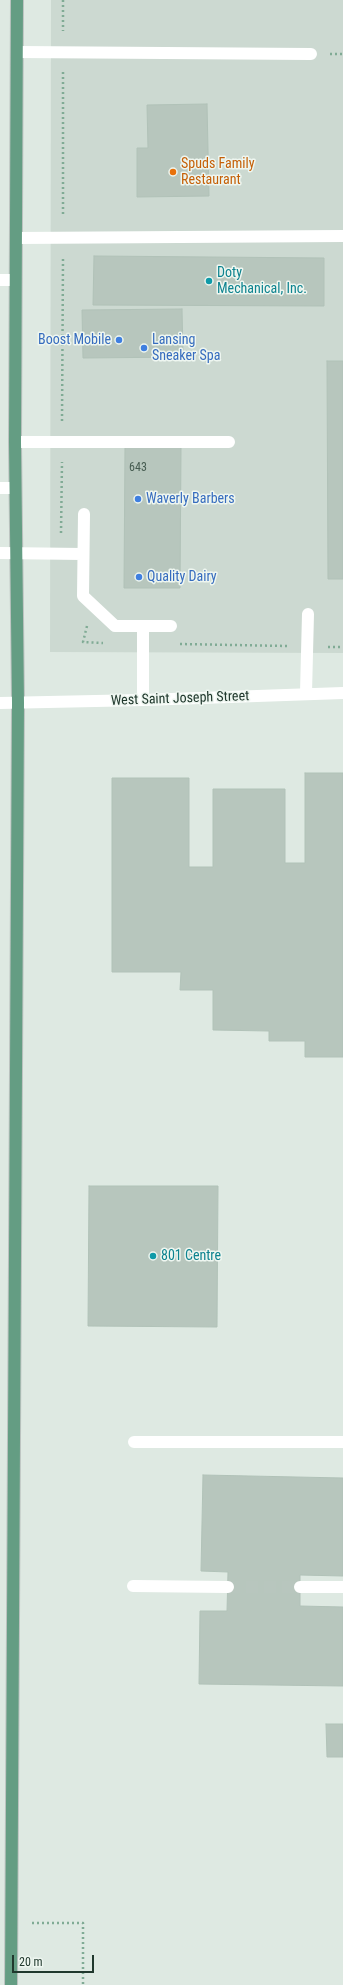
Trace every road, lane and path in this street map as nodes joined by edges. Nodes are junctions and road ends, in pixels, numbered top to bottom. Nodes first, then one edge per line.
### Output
1 (17, 0) edge
2 (62, 0) edge
3 (18, 52) junction
4 (63, 52) junction
5 (311, 54) dead end
6 (343, 236) edge
7 (16, 238) junction
8 (63, 238) junction
9 (0, 280) edge
10 (15, 280) junction
11 (15, 442) junction
12 (62, 442) junction
13 (229, 442) dead end
14 (0, 488) edge
15 (15, 488) junction
16 (84, 514) dead end
17 (0, 553) edge
18 (17, 553) junction
19 (61, 554) junction
20 (83, 554) junction
21 (308, 614) dead end
22 (88, 622) dead end
23 (143, 626) junction
24 (171, 626) dead end
25 (105, 643) dead end
26 (143, 643) junction
27 (307, 646) junction
28 (343, 647) edge
29 (343, 692) edge
30 (306, 694) junction
31 (143, 700) junction
32 (18, 703) junction
33 (0, 704) edge
34 (134, 1442) dead end
35 (343, 1442) edge
36 (133, 1586) dead end
37 (228, 1587) tunnel mouth
38 (300, 1587) tunnel mouth
39 (343, 1587) edge
40 (12, 1923) junction
41 (11, 1985) edge
42 (83, 1985) edge

1 - 3 main road
2 - 4 path
3 - 4 street
3 - 7 main road
4 - 5 street
4 - 8 path
6 - 8 street
7 - 8 street
7 - 10 main road
8 - 12 path
9 - 10 street
10 - 11 main road
11 - 12 street
11 - 15 main road
12 - 13 street
12 - 19 path
14 - 15 street
15 - 18 main road
16 - 20 street
17 - 18 street
18 - 19 street
18 - 32 main road
19 - 20 street
20 - 23 street
21 - 27 street
22 - 25 path
23 - 24 street
23 - 26 street
26 - 27 path
26 - 31 street
27 - 28 path
27 - 30 street
29 - 30 street, West Saint Joseph Street
30 - 31 street, West Saint Joseph Street
31 - 32 street, West Saint Joseph Street
32 - 33 street, West Saint Joseph Street
32 - 40 main road
34 - 35 street
36 - 37 street
38 - 39 street
40 - 41 main road
40 - 42 path

